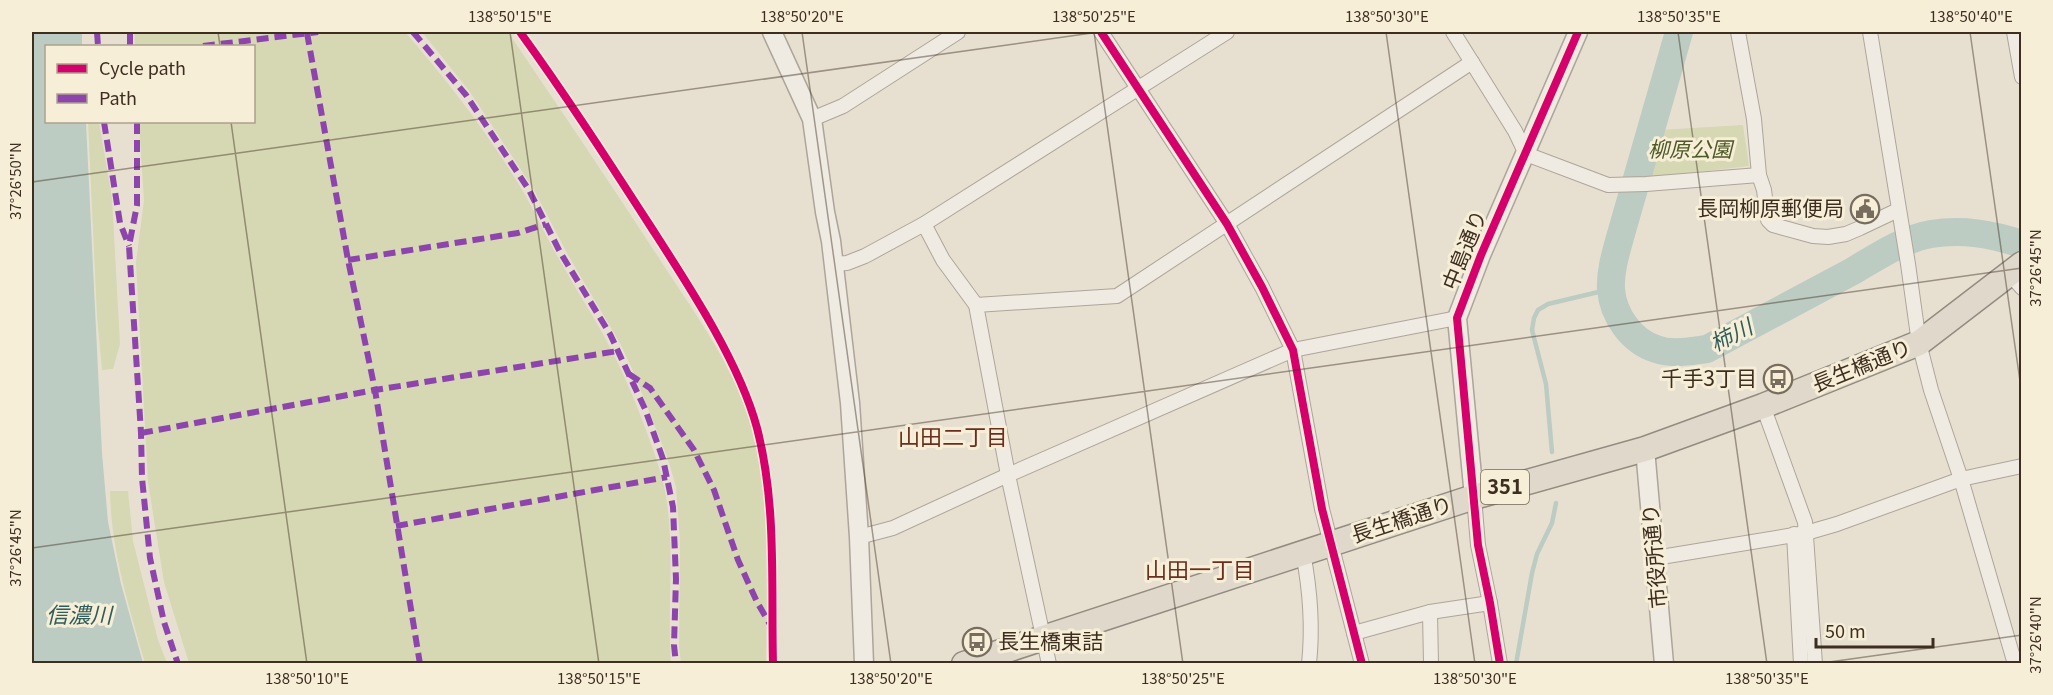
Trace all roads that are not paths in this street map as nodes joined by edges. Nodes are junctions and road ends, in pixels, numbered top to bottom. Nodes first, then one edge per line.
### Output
1 (772, 32) edge
2 (958, 32) edge
3 (1101, 32) edge
4 (1227, 32) edge
5 (1453, 32) edge
6 (1578, 32) edge
7 (1738, 32) edge
8 (1870, 32) edge
9 (2014, 32) edge
10 (1472, 62) junction
11 (2022, 77) edge
12 (1138, 89) junction
13 (812, 119) junction
14 (1526, 154) junction
15 (1759, 175) junction
16 (1898, 210) junction
17 (924, 224) junction
18 (1227, 224) junction
19 (834, 264) junction
20 (2018, 275) edge
21 (976, 306) junction
22 (1457, 318) junction
23 (1918, 343) junction
24 (1293, 350) junction
25 (1763, 406) junction
26 (1645, 449) junction
27 (2022, 466) edge
28 (1008, 475) junction
29 (1960, 479) junction
30 (1474, 497) junction
31 (1800, 534) junction
32 (859, 537) junction
33 (1329, 544) junction
34 (1303, 553) junction
35 (1655, 558) junction
36 (1490, 603) junction
37 (1430, 612) junction
38 (1354, 633) junction
39 (1042, 639) junction
40 (864, 663) edge
41 (964, 663) edge
42 (1049, 663) edge
43 (1309, 663) edge
44 (1362, 663) edge
45 (1431, 663) edge
46 (1500, 663) edge
47 (1664, 663) edge
48 (1801, 663) edge
49 (1815, 663) edge
50 (2015, 663) edge

1 - 13 street
2 - 13 street
3 - 12 street
4 - 12 street
5 - 10 street
6 - 14 street, 中島通り
7 - 15 street
8 - 16 street
9 - 11 street
10 - 14 street
10 - 18 street
12 - 17 street
12 - 18 street
13 - 19 street
14 - 15 street
14 - 22 street, 中島通り
15 - 16 street
16 - 23 street
17 - 19 street
17 - 21 street
18 - 21 street
18 - 24 street
19 - 32 street
20 - 23 highway, 長生橋通り / 351
21 - 28 street
22 - 24 street
22 - 30 street, 中島通り
23 - 25 highway, 長生橋通り / 351
23 - 29 street
24 - 28 street
24 - 33 street
25 - 26 highway, 長生橋通り / 351
25 - 31 street
26 - 30 highway, 長生橋通り / 351
26 - 35 street, 市役所通り
27 - 29 street
28 - 32 street
28 - 39 street
29 - 31 street
29 - 50 street
30 - 33 highway, 長生橋通り / 351
30 - 36 street
31 - 35 street
31 - 48 street
31 - 49 street
32 - 40 street
33 - 34 highway, 長生橋通り / 351
33 - 38 street
34 - 39 highway, 長生橋通り / 351
34 - 43 street
35 - 47 street, 市役所通り
36 - 37 street
36 - 46 street
37 - 38 street
37 - 45 street
38 - 44 street
39 - 41 highway, 長生橋通り / 351
39 - 42 street

